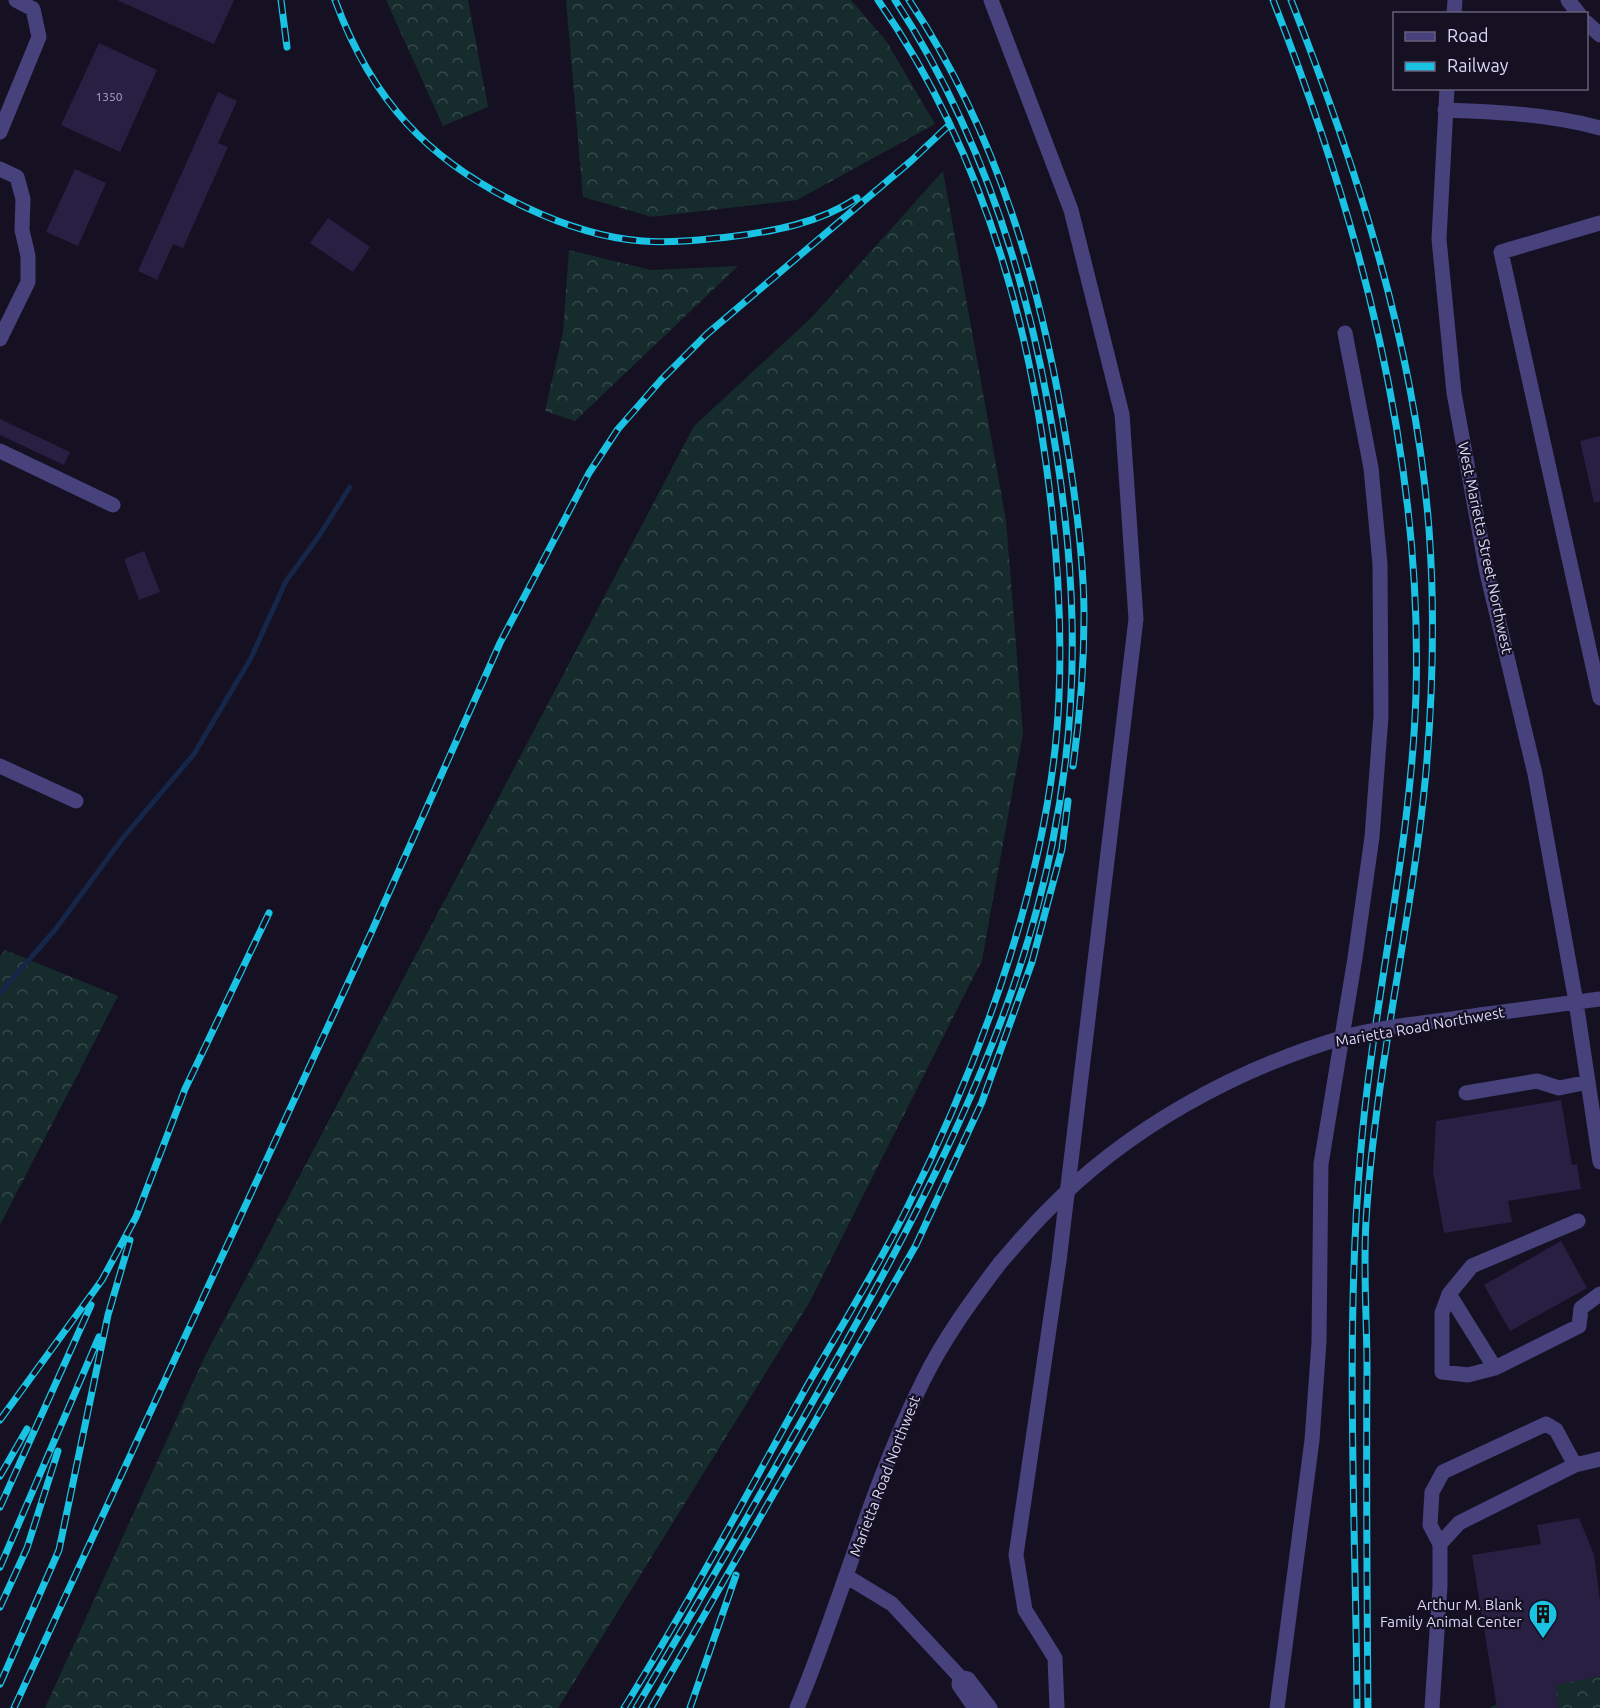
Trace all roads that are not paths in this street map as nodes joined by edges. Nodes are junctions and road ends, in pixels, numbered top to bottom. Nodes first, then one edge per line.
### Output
1 (16, 0) edge
2 (991, 0) edge
3 (1568, 0) edge
4 (1577, 12) edge
5 (1588, 23) edge
6 (1600, 35) edge
7 (1447, 90) edge
8 (1446, 110) junction
9 (1600, 128) edge
10 (0, 132) edge
11 (0, 169) edge
12 (1600, 223) edge
13 (1345, 333) dead end
14 (0, 339) edge
15 (0, 451) edge
16 (113, 504) dead end
17 (1600, 698) edge
18 (0, 766) edge
19 (76, 801) dead end
20 (1600, 999) edge
21 (1576, 1002) junction
22 (1588, 1082) junction
23 (1466, 1093) dead end
24 (1600, 1162) edge
25 (1578, 1221) dead end
26 (1449, 1294) junction
27 (1600, 1294) edge
28 (1495, 1368) junction
29 (1600, 1459) edge
30 (1575, 1465) junction
31 (1440, 1544) junction
32 (846, 1576) junction
33 (960, 1677) junction
34 (1056, 1707) edge
35 (797, 1708) edge
36 (975, 1708) edge
37 (990, 1708) edge
38 (1277, 1708) edge
39 (1432, 1708) edge

1 - 10 street
2 - 34 street
3 - 4 street
5 - 6 street
7 - 8 street, West Marietta Street Northwest
8 - 9 street
8 - 21 street, West Marietta Street Northwest
11 - 14 street
12 - 17 street
13 - 38 street
15 - 16 street
18 - 19 street
20 - 21 street, Marietta Road Northwest
21 - 22 street, West Marietta Street Northwest
21 - 32 street, Marietta Road Northwest, bridge
22 - 23 street
22 - 24 street, West Marietta Street Northwest
25 - 26 street
26 - 28 street
26 - 28 street
27 - 28 street
29 - 30 street
30 - 31 street
30 - 31 street
31 - 39 street
32 - 33 street
32 - 35 street, Marietta Road Northwest
33 - 36 street
33 - 37 street

